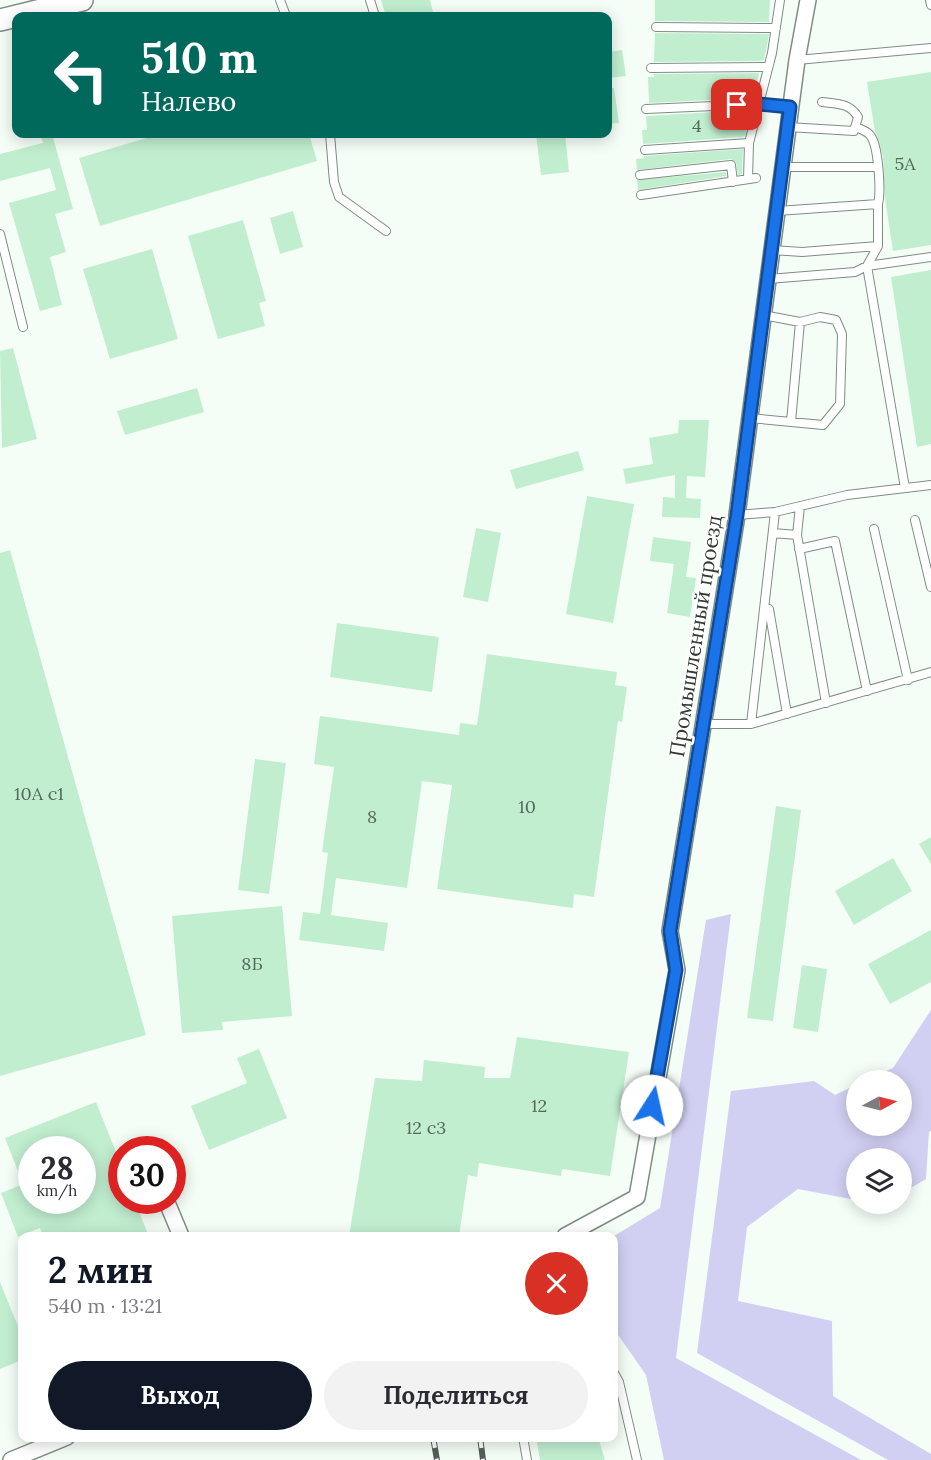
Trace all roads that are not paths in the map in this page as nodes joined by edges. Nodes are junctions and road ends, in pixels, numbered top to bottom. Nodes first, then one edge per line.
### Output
1 (82, 0) edge
2 (780, 0) edge
3 (808, 0) edge
4 (930, 0) edge
5 (931, 5) edge
6 (33, 12) edge
7 (656, 27) dead end
8 (776, 28) junction
9 (931, 48) edge
10 (797, 60) junction
11 (767, 67) junction
12 (651, 68) dead end
13 (822, 102) dead end
14 (759, 104) junction
15 (790, 107) junction
16 (646, 110) dead end
17 (788, 127) junction
18 (856, 127) junction
19 (330, 138) edge
20 (749, 143) junction
21 (645, 150) dead end
22 (783, 167) junction
23 (877, 167) junction
24 (640, 175) dead end
25 (733, 182) junction
26 (640, 195) dead end
27 (878, 204) junction
28 (777, 211) junction
29 (386, 231) dead end
30 (0, 234) edge
31 (878, 246) junction
32 (772, 250) junction
33 (931, 257) edge
34 (867, 266) junction
35 (768, 279) junction
36 (763, 315) junction
37 (800, 322) junction
38 (23, 327) dead end
39 (750, 418) junction
40 (791, 422) junction
41 (931, 485) edge
42 (905, 488) junction
43 (800, 506) junction
44 (775, 512) junction
45 (737, 515) junction
46 (915, 520) dead end
47 (874, 529) dead end
48 (773, 533) junction
49 (797, 535) junction
50 (799, 549) junction
51 (931, 587) edge
52 (767, 598) junction
53 (931, 672) edge
54 (908, 680) junction
55 (867, 692) junction
56 (826, 703) junction
57 (787, 714) junction
58 (704, 724) junction
59 (751, 724) junction
60 (172, 1214) edge
61 (179, 1232) edge
62 (573, 1232) edge
63 (618, 1380) edge
64 (55, 1442) edge
65 (523, 1442) edge
66 (11, 1460) edge
67 (527, 1460) edge
68 (637, 1460) edge

1 - 6 main road
2 - 8 lane
3 - 10 street, Промышленный проезд
4 - 5 lane
7 - 8 lane
8 - 11 lane
9 - 10 lane
10 - 15 street, Промышленный проезд
11 - 12 lane
11 - 14 lane
13 - 18 lane
14 - 15 lane
14 - 16 lane
14 - 20 lane
15 - 17 street, Промышленный проезд
17 - 18 lane
17 - 22 street, Промышленный проезд
18 - 23 lane
19 - 29 lane
20 - 21 lane
20 - 25 lane
22 - 23 lane
22 - 28 street, Промышленный проезд
23 - 27 lane
24 - 25 lane
25 - 26 lane
27 - 28 lane
27 - 31 lane
28 - 32 street, Промышленный проезд
30 - 38 lane
31 - 32 lane
31 - 34 lane
32 - 35 street, Промышленный проезд
33 - 34 lane
34 - 35 lane
34 - 42 lane
35 - 36 street, Промышленный проезд
36 - 37 lane
36 - 39 street, Промышленный проезд
37 - 40 lane
37 - 40 lane
39 - 40 lane
39 - 45 street, Промышленный проезд
41 - 42 lane
42 - 43 lane
43 - 44 lane
43 - 49 lane
44 - 45 lane
44 - 48 lane
45 - 58 street, Промышленный проезд
46 - 51 lane
47 - 54 lane
48 - 49 lane
48 - 52 lane
49 - 50 lane
50 - 55 lane
50 - 56 lane
52 - 57 lane
52 - 59 lane
53 - 54 lane
54 - 55 lane
55 - 56 lane
56 - 57 lane
57 - 59 lane
58 - 59 lane
58 - 62 street, Промышленный проезд
60 - 61 street
63 - 68 lane
64 - 66 street
65 - 67 lane

